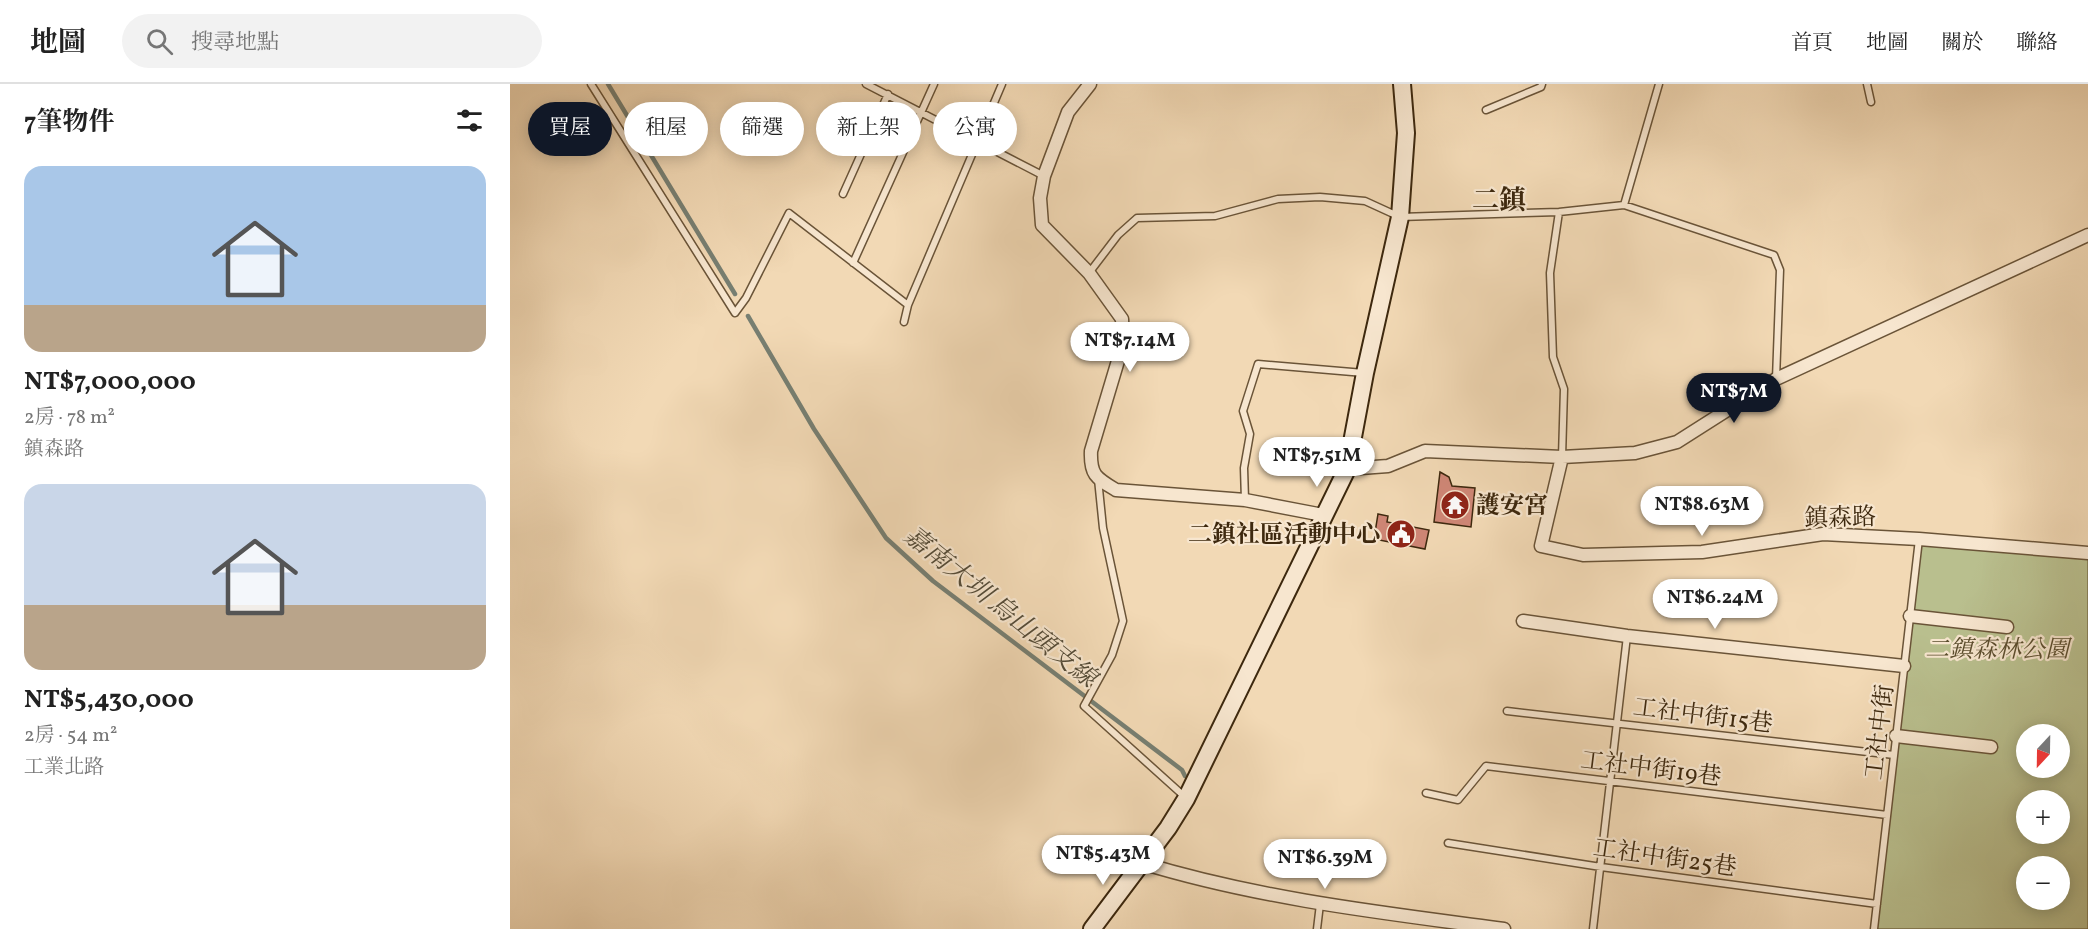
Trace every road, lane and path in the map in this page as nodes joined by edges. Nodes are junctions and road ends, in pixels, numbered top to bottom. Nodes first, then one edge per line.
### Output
1 (591, 84) edge
2 (866, 84) edge
3 (934, 84) edge
4 (1002, 84) edge
5 (1090, 84) edge
6 (1402, 84) edge
7 (1542, 84) edge
8 (1659, 84) edge
9 (1867, 84) edge
10 (888, 94) junction
11 (995, 102) edge
12 (1871, 102) dead end
13 (1486, 110) dead end
14 (922, 113) junction
15 (933, 118) edge
16 (973, 156) edge
17 (1007, 156) edge
18 (1044, 176) junction
19 (843, 194) dead end
20 (1624, 205) junction
21 (1559, 212) junction
22 (1400, 217) junction
23 (2088, 235) edge
24 (853, 263) junction
25 (1089, 273) junction
26 (908, 305) junction
27 (904, 322) dead end
28 (1365, 373) junction
29 (1776, 379) junction
30 (1562, 457) junction
31 (1347, 469) junction
32 (1098, 479) junction
33 (1245, 500) junction
34 (1323, 515) junction
35 (1919, 538) junction
36 (2088, 554) edge
37 (1910, 616) junction
38 (1523, 621) dead end
39 (2007, 627) dead end
40 (1627, 636) junction
41 (1904, 666) junction
42 (1507, 711) dead end
43 (1617, 723) junction
44 (1896, 736) junction
45 (1991, 747) dead end
46 (1894, 755) junction
47 (1610, 782) junction
48 (1426, 793) dead end
49 (1186, 799) junction
50 (1887, 814) junction
51 (1448, 843) dead end
52 (1142, 863) junction
53 (1600, 867) junction
54 (1320, 904) junction
55 (1877, 904) junction
56 (1092, 929) edge
57 (1317, 929) edge
58 (1504, 929) edge
59 (1593, 929) edge
60 (1874, 929) edge

1 - 24 lane
2 - 10 lane
3 - 14 lane
4 - 11 lane
5 - 18 street
6 - 22 street
7 - 13 lane
8 - 20 lane
9 - 12 lane
10 - 14 lane
10 - 19 lane
14 - 15 lane
14 - 24 lane
16 - 26 lane
17 - 18 lane
18 - 25 street
20 - 21 lane
20 - 29 lane
21 - 22 lane
21 - 30 lane
22 - 25 lane
22 - 28 street
23 - 29 street
24 - 26 lane
25 - 32 street
26 - 27 lane
28 - 31 street
28 - 33 lane
29 - 30 street
30 - 31 street
30 - 35 street, 鎮森路
31 - 34 street
32 - 33 street
32 - 49 lane
33 - 34 street
34 - 49 street
35 - 36 street, 鎮森路
35 - 37 lane, 工社中街
37 - 39 street
37 - 41 lane, 工社中街
38 - 40 street
40 - 41 street
40 - 43 lane
41 - 44 lane, 工社中街
42 - 43 lane, 工社中街15巷
43 - 46 lane, 工社中街15巷
43 - 47 lane
44 - 45 street
44 - 46 lane, 工社中街
46 - 50 lane, 工社中街
47 - 48 lane, 工社中街19巷
47 - 50 lane, 工社中街19巷
47 - 53 lane
49 - 52 street
50 - 55 lane, 工社中街
51 - 53 lane, 工社中街25巷
52 - 54 street
52 - 56 street
53 - 55 lane, 工社中街25巷
53 - 59 lane
54 - 57 lane
54 - 58 street
55 - 60 lane, 工社中街

